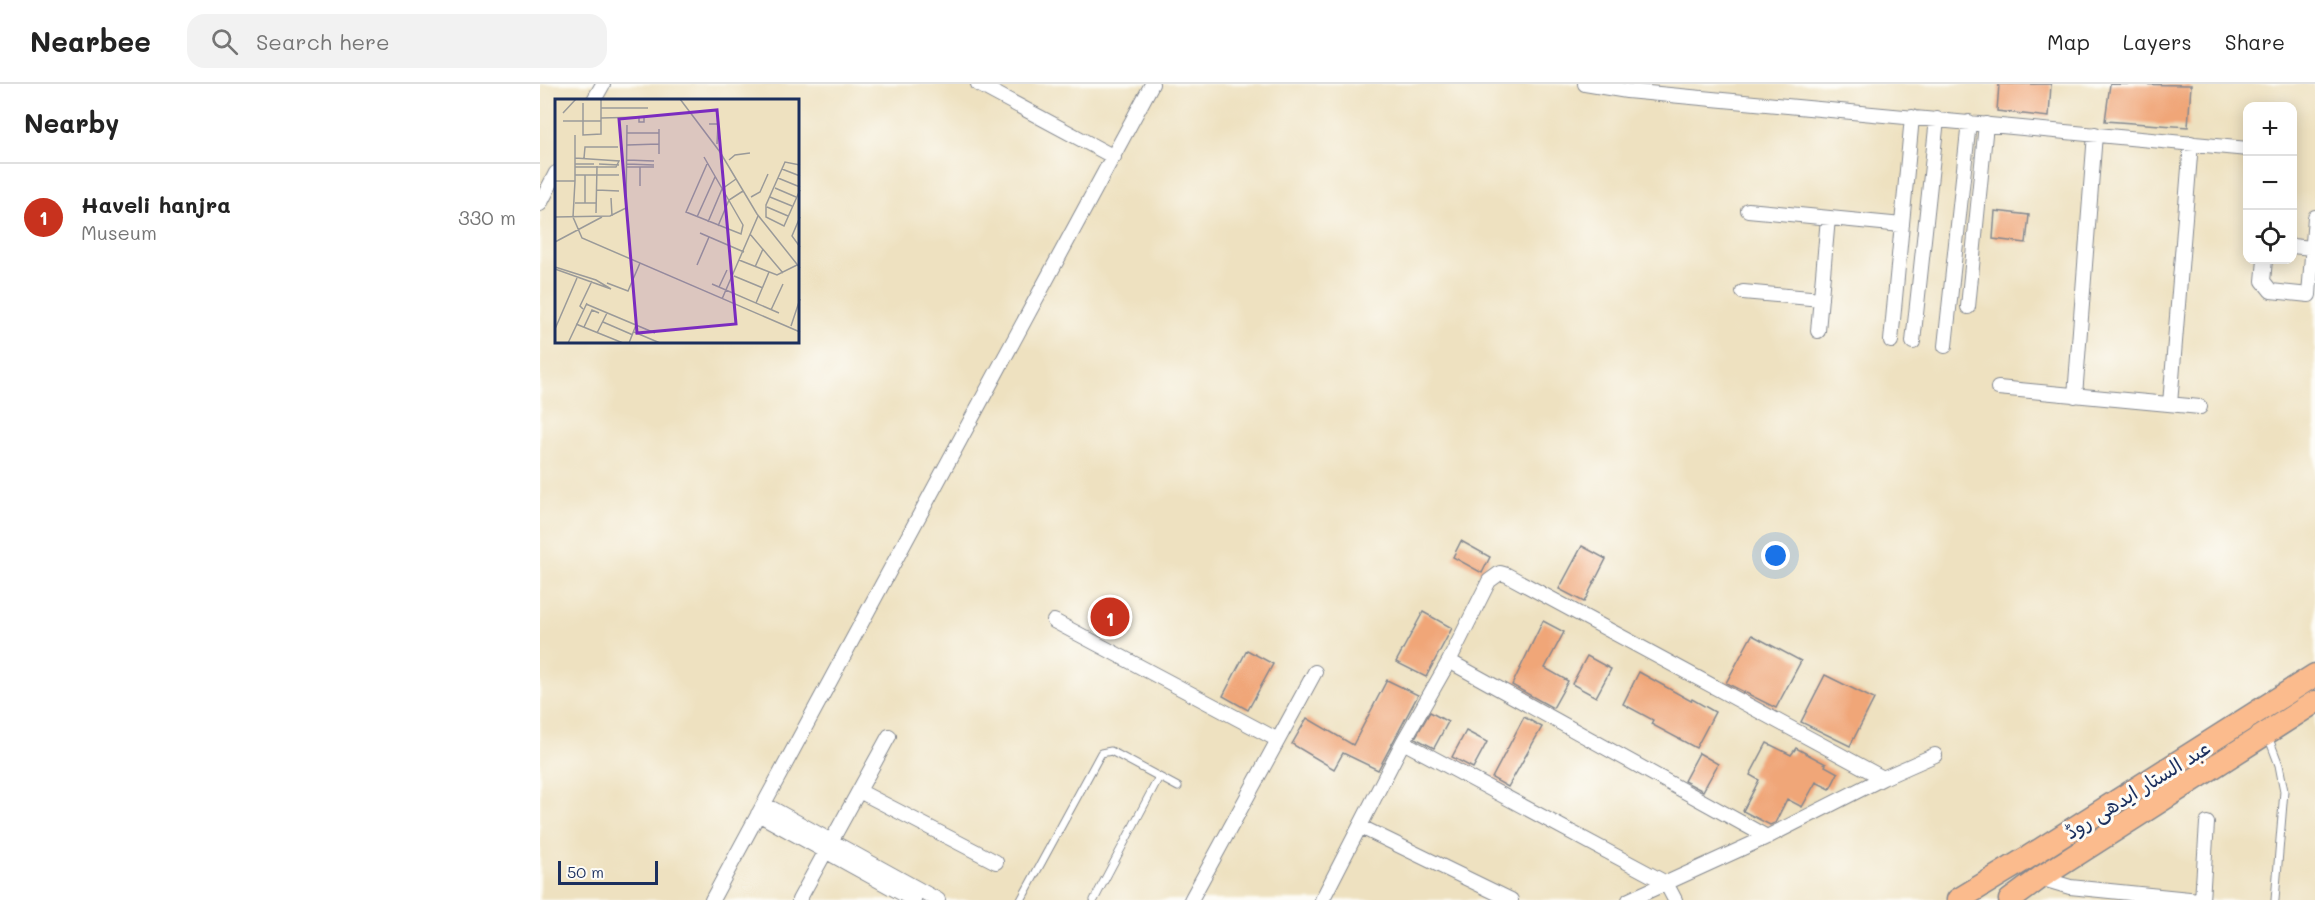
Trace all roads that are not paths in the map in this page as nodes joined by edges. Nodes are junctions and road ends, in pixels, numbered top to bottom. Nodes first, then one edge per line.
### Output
1 (603, 84) edge
2 (978, 84) edge
3 (1152, 84) edge
4 (1585, 84) edge
5 (1628, 87) edge
6 (595, 99) edge
7 (1912, 117) junction
8 (1937, 119) junction
9 (1969, 122) junction
10 (1986, 124) junction
11 (2095, 134) junction
12 (2191, 143) junction
13 (2243, 149) edge
14 (1114, 157) junction
15 (555, 174) edge
16 (540, 204) edge
17 (1748, 210) dead end
18 (2315, 217) edge
19 (1828, 218) junction
20 (1902, 225) junction
21 (2297, 246) edge
22 (2312, 248) junction
23 (2265, 264) edge
24 (1743, 291) dead end
25 (1821, 299) junction
26 (1968, 307) dead end
27 (1818, 331) dead end
28 (1891, 341) dead end
29 (1913, 342) dead end
30 (1945, 346) dead end
31 (1998, 388) dead end
32 (2075, 396) junction
33 (2170, 404) junction
34 (2200, 407) dead end
35 (1054, 621) dead end
36 (1449, 661) junction
37 (1315, 672) dead end
38 (2315, 675) edge
39 (2315, 702) edge
40 (2267, 733) junction
41 (889, 736) dead end
42 (1278, 740) junction
43 (1403, 742) junction
44 (1935, 755) dead end
45 (1159, 777) junction
46 (1883, 778) junction
47 (1178, 787) dead end
48 (859, 791) junction
49 (761, 809) junction
50 (2207, 823) dead end
51 (1361, 827) junction
52 (1767, 837) junction
53 (828, 847) junction
54 (2027, 858) junction
55 (996, 862) dead end
56 (2040, 878) junction
57 (1665, 883) junction
58 (712, 900) edge
59 (800, 900) edge
60 (914, 900) edge
61 (938, 900) edge
62 (1022, 900) edge
63 (1094, 900) edge
64 (1191, 900) edge
65 (1322, 900) edge
66 (1511, 900) edge
67 (1629, 900) edge
68 (1675, 900) edge
69 (1958, 900) edge
70 (2010, 900) edge
71 (2201, 900) edge
72 (2275, 900) edge

1 - 6 street
2 - 14 street
3 - 14 street
4 - 5 street
5 - 7 street
7 - 8 street
7 - 20 street
8 - 9 street
8 - 29 street
9 - 10 street
9 - 30 street
10 - 11 street
10 - 26 street
11 - 12 street
11 - 32 street
12 - 13 street
12 - 33 street
14 - 49 street
15 - 16 street
17 - 19 street
18 - 22 street
19 - 20 street
19 - 25 street
20 - 28 street
21 - 22 street
22 - 23 street
24 - 25 street
25 - 27 street
31 - 32 street
32 - 33 street
33 - 34 street
35 - 42 street
36 - 43 street
36 - 46 street
36 - 52 street
37 - 42 street
38 - 54 main road, عبد الستار ایدھی روڈ
39 - 40 main road, عبد الستار ایدھی روڈ
40 - 56 main road, عبد الستار ایدھی روڈ
40 - 72 lane
41 - 48 street
42 - 64 street
43 - 51 street
43 - 57 street
44 - 46 street
45 - 47 lane
45 - 62 lane
45 - 63 lane
46 - 52 street
48 - 53 street
48 - 55 street
49 - 53 street
49 - 58 street
50 - 71 street
51 - 65 street
51 - 66 street
52 - 57 street
53 - 59 street
53 - 60 street
53 - 61 street
54 - 56 main road
54 - 69 main road, عبد الستار ایدھی روڈ
56 - 70 main road, عبد الستار ایدھی روڈ
56 - 71 street
57 - 67 street
57 - 68 street

